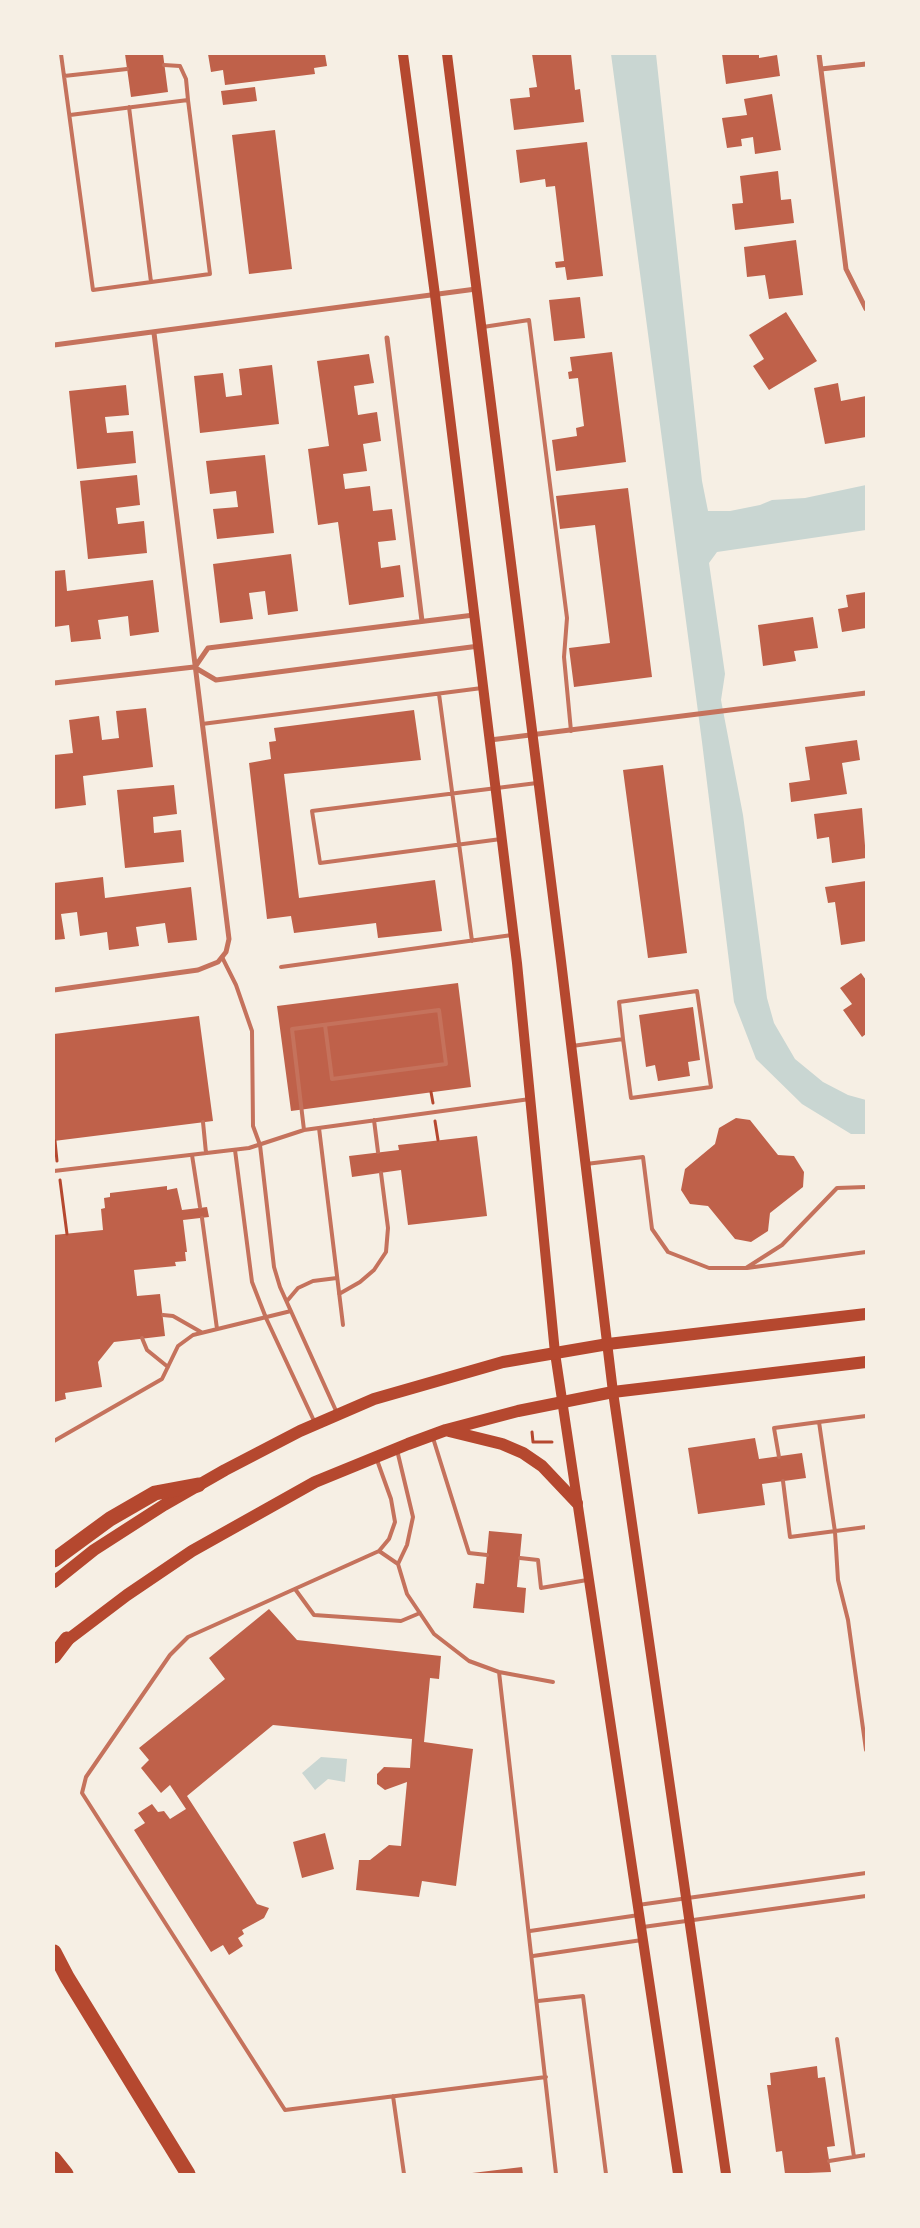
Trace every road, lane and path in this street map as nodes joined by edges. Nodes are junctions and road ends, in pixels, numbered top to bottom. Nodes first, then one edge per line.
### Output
1 (61, 54) edge
2 (402, 54) edge
3 (447, 54) edge
4 (819, 54) edge
5 (866, 64) edge
6 (164, 65) dead end
7 (127, 68) dead end
8 (821, 69) junction
9 (64, 76) junction
10 (188, 100) junction
11 (129, 107) junction
12 (70, 115) junction
13 (152, 282) junction
14 (476, 289) junction
15 (436, 295) junction
16 (866, 309) edge
17 (480, 327) junction
18 (154, 333) junction
19 (387, 338) dead end
20 (54, 345) edge
21 (475, 614) junction
22 (422, 621) junction
23 (479, 646) junction
24 (194, 667) junction
25 (54, 683) edge
26 (484, 688) junction
27 (866, 693) edge
28 (439, 694) junction
29 (202, 724) junction
30 (571, 730) junction
31 (531, 735) junction
32 (490, 740) junction
33 (537, 783) junction
34 (496, 787) junction
35 (452, 793) junction
36 (502, 839) junction
37 (460, 844) junction
38 (513, 935) junction
39 (472, 941) junction
40 (222, 957) junction
41 (281, 967) dead end
42 (54, 990) edge
43 (325, 1025) junction
44 (624, 1039) junction
45 (572, 1046) junction
46 (530, 1099) junction
47 (374, 1120) junction
48 (203, 1122) dead end
49 (319, 1128) junction
50 (304, 1130) junction
51 (54, 1141) edge
52 (260, 1145) junction
53 (235, 1150) junction
54 (378, 1152) dead end
55 (206, 1154) junction
56 (192, 1155) junction
57 (586, 1164) junction
58 (58, 1169) dead end
59 (54, 1171) edge
60 (380, 1173) dead end
61 (60, 1178) dead end
62 (866, 1187) edge
63 (200, 1207) dead end
64 (202, 1218) dead end
65 (67, 1234) dead end
66 (866, 1252) edge
67 (746, 1268) junction
68 (337, 1278) junction
69 (339, 1294) junction
70 (286, 1301) junction
71 (291, 1312) junction
72 (866, 1314) edge
73 (163, 1316) dead end
74 (266, 1318) junction
75 (343, 1325) dead end
76 (217, 1329) junction
77 (201, 1332) junction
78 (142, 1338) dead end
79 (608, 1344) junction
80 (555, 1353) junction
81 (866, 1362) edge
82 (168, 1367) junction
83 (612, 1392) junction
84 (562, 1402) junction
85 (338, 1415) junction
86 (866, 1416) edge
87 (819, 1422) junction
88 (316, 1424) junction
89 (446, 1430) junction
90 (432, 1436) junction
91 (54, 1441) edge
92 (533, 1442) dead end
93 (552, 1442) dead end
94 (396, 1448) junction
95 (375, 1456) junction
96 (779, 1457) dead end
97 (782, 1481) dead end
98 (198, 1485) junction
99 (577, 1503) junction
100 (866, 1526) edge
101 (835, 1532) junction
102 (379, 1551) junction
103 (487, 1555) dead end
104 (520, 1558) dead end
105 (54, 1560) edge
106 (398, 1564) junction
107 (589, 1580) junction
108 (54, 1582) edge
109 (295, 1589) junction
110 (420, 1613) junction
111 (67, 1639) junction
112 (54, 1652) edge
113 (54, 1656) edge
114 (499, 1672) junction
115 (552, 1682) dead end
116 (866, 1750) edge
117 (866, 1873) edge
118 (866, 1896) edge
119 (686, 1899) junction
120 (638, 1910) junction
121 (689, 1920) junction
122 (641, 1927) junction
123 (530, 1930) junction
124 (643, 1940) junction
125 (54, 1952) edge
126 (533, 1956) junction
127 (54, 1962) edge
128 (67, 1978) junction
129 (538, 2002) junction
130 (836, 2040) dead end
131 (546, 2077) junction
132 (393, 2096) junction
133 (866, 2156) edge
134 (854, 2157) junction
135 (54, 2159) edge
136 (829, 2161) dead end
137 (66, 2174) edge
138 (188, 2174) edge
139 (404, 2174) edge
140 (556, 2174) edge
141 (606, 2174) edge
142 (678, 2174) edge
143 (726, 2174) edge

1 - 9 lane
2 - 15 main road
3 - 14 main road
4 - 8 street
5 - 8 street
6 - 10 lane
7 - 9 lane
8 - 16 street
9 - 12 lane
10 - 11 lane
10 - 13 lane
11 - 12 lane
11 - 13 lane
12 - 13 lane
14 - 15 street
14 - 17 main road
15 - 18 street
15 - 21 main road
17 - 30 lane
17 - 31 main road
18 - 20 street
18 - 24 street
19 - 22 street
21 - 22 street
21 - 23 main road
22 - 24 street
23 - 24 street
23 - 26 main road
24 - 25 street
24 - 29 street
26 - 28 lane
26 - 32 main road
27 - 30 street
28 - 29 lane
28 - 35 lane
29 - 40 street
30 - 31 street
31 - 32 street
31 - 33 main road
32 - 34 main road
33 - 34 lane
33 - 45 main road
34 - 35 lane
34 - 36 main road
35 - 37 lane
35 - 37 lane
36 - 37 lane
36 - 38 main road
37 - 39 lane
38 - 39 lane
38 - 46 main road
39 - 41 lane
40 - 42 street
40 - 52 lane
43 - 43 lane
43 - 50 lane
44 - 44 lane
44 - 45 lane
45 - 57 main road
46 - 47 lane
46 - 80 main road
47 - 49 lane
47 - 54 lane
48 - 55 lane
49 - 50 lane
49 - 68 lane
50 - 52 lane
51 - 58 path
52 - 53 lane
52 - 70 lane
53 - 55 lane
53 - 74 lane
55 - 56 lane
56 - 59 lane
56 - 63 lane
57 - 67 lane
57 - 79 main road
60 - 69 lane
61 - 65 path
62 - 67 lane
64 - 76 lane
66 - 67 lane
68 - 69 lane
68 - 70 lane
69 - 75 lane
70 - 71 lane
71 - 74 lane
71 - 85 lane
72 - 79 main road
73 - 77 lane
74 - 76 lane
74 - 88 lane
76 - 77 lane
77 - 82 lane
78 - 82 lane
79 - 80 main road
79 - 83 main road
80 - 84 main road
80 - 85 main road
81 - 83 main road
82 - 91 lane
83 - 84 main road
83 - 119 main road
84 - 89 main road
84 - 99 main road
85 - 88 main road
86 - 87 lane
87 - 96 lane
87 - 101 lane
88 - 98 main road
89 - 90 main road
89 - 99 main road
90 - 94 main road
90 - 103 lane
92 - 93 path
94 - 95 main road
94 - 106 lane
95 - 102 lane
95 - 111 main road
97 - 101 lane
98 - 105 highway
98 - 108 main road
99 - 107 main road
100 - 101 lane
101 - 116 lane
102 - 106 lane
102 - 109 lane
104 - 107 lane
106 - 110 lane
107 - 120 main road
109 - 110 lane
109 - 132 lane
110 - 114 lane
111 - 112 main road
111 - 113 highway
114 - 115 lane
114 - 123 lane
117 - 119 lane
118 - 121 lane
119 - 120 lane
119 - 121 main road
120 - 122 main road
120 - 123 lane
121 - 122 lane
121 - 143 main road
122 - 124 main road
123 - 126 lane
124 - 126 lane
124 - 142 main road
125 - 128 highway
126 - 129 lane
127 - 128 highway
128 - 138 highway
129 - 131 lane
129 - 141 lane
130 - 134 lane
131 - 132 lane
131 - 140 lane
132 - 139 lane
133 - 134 lane
134 - 136 lane
135 - 137 highway

